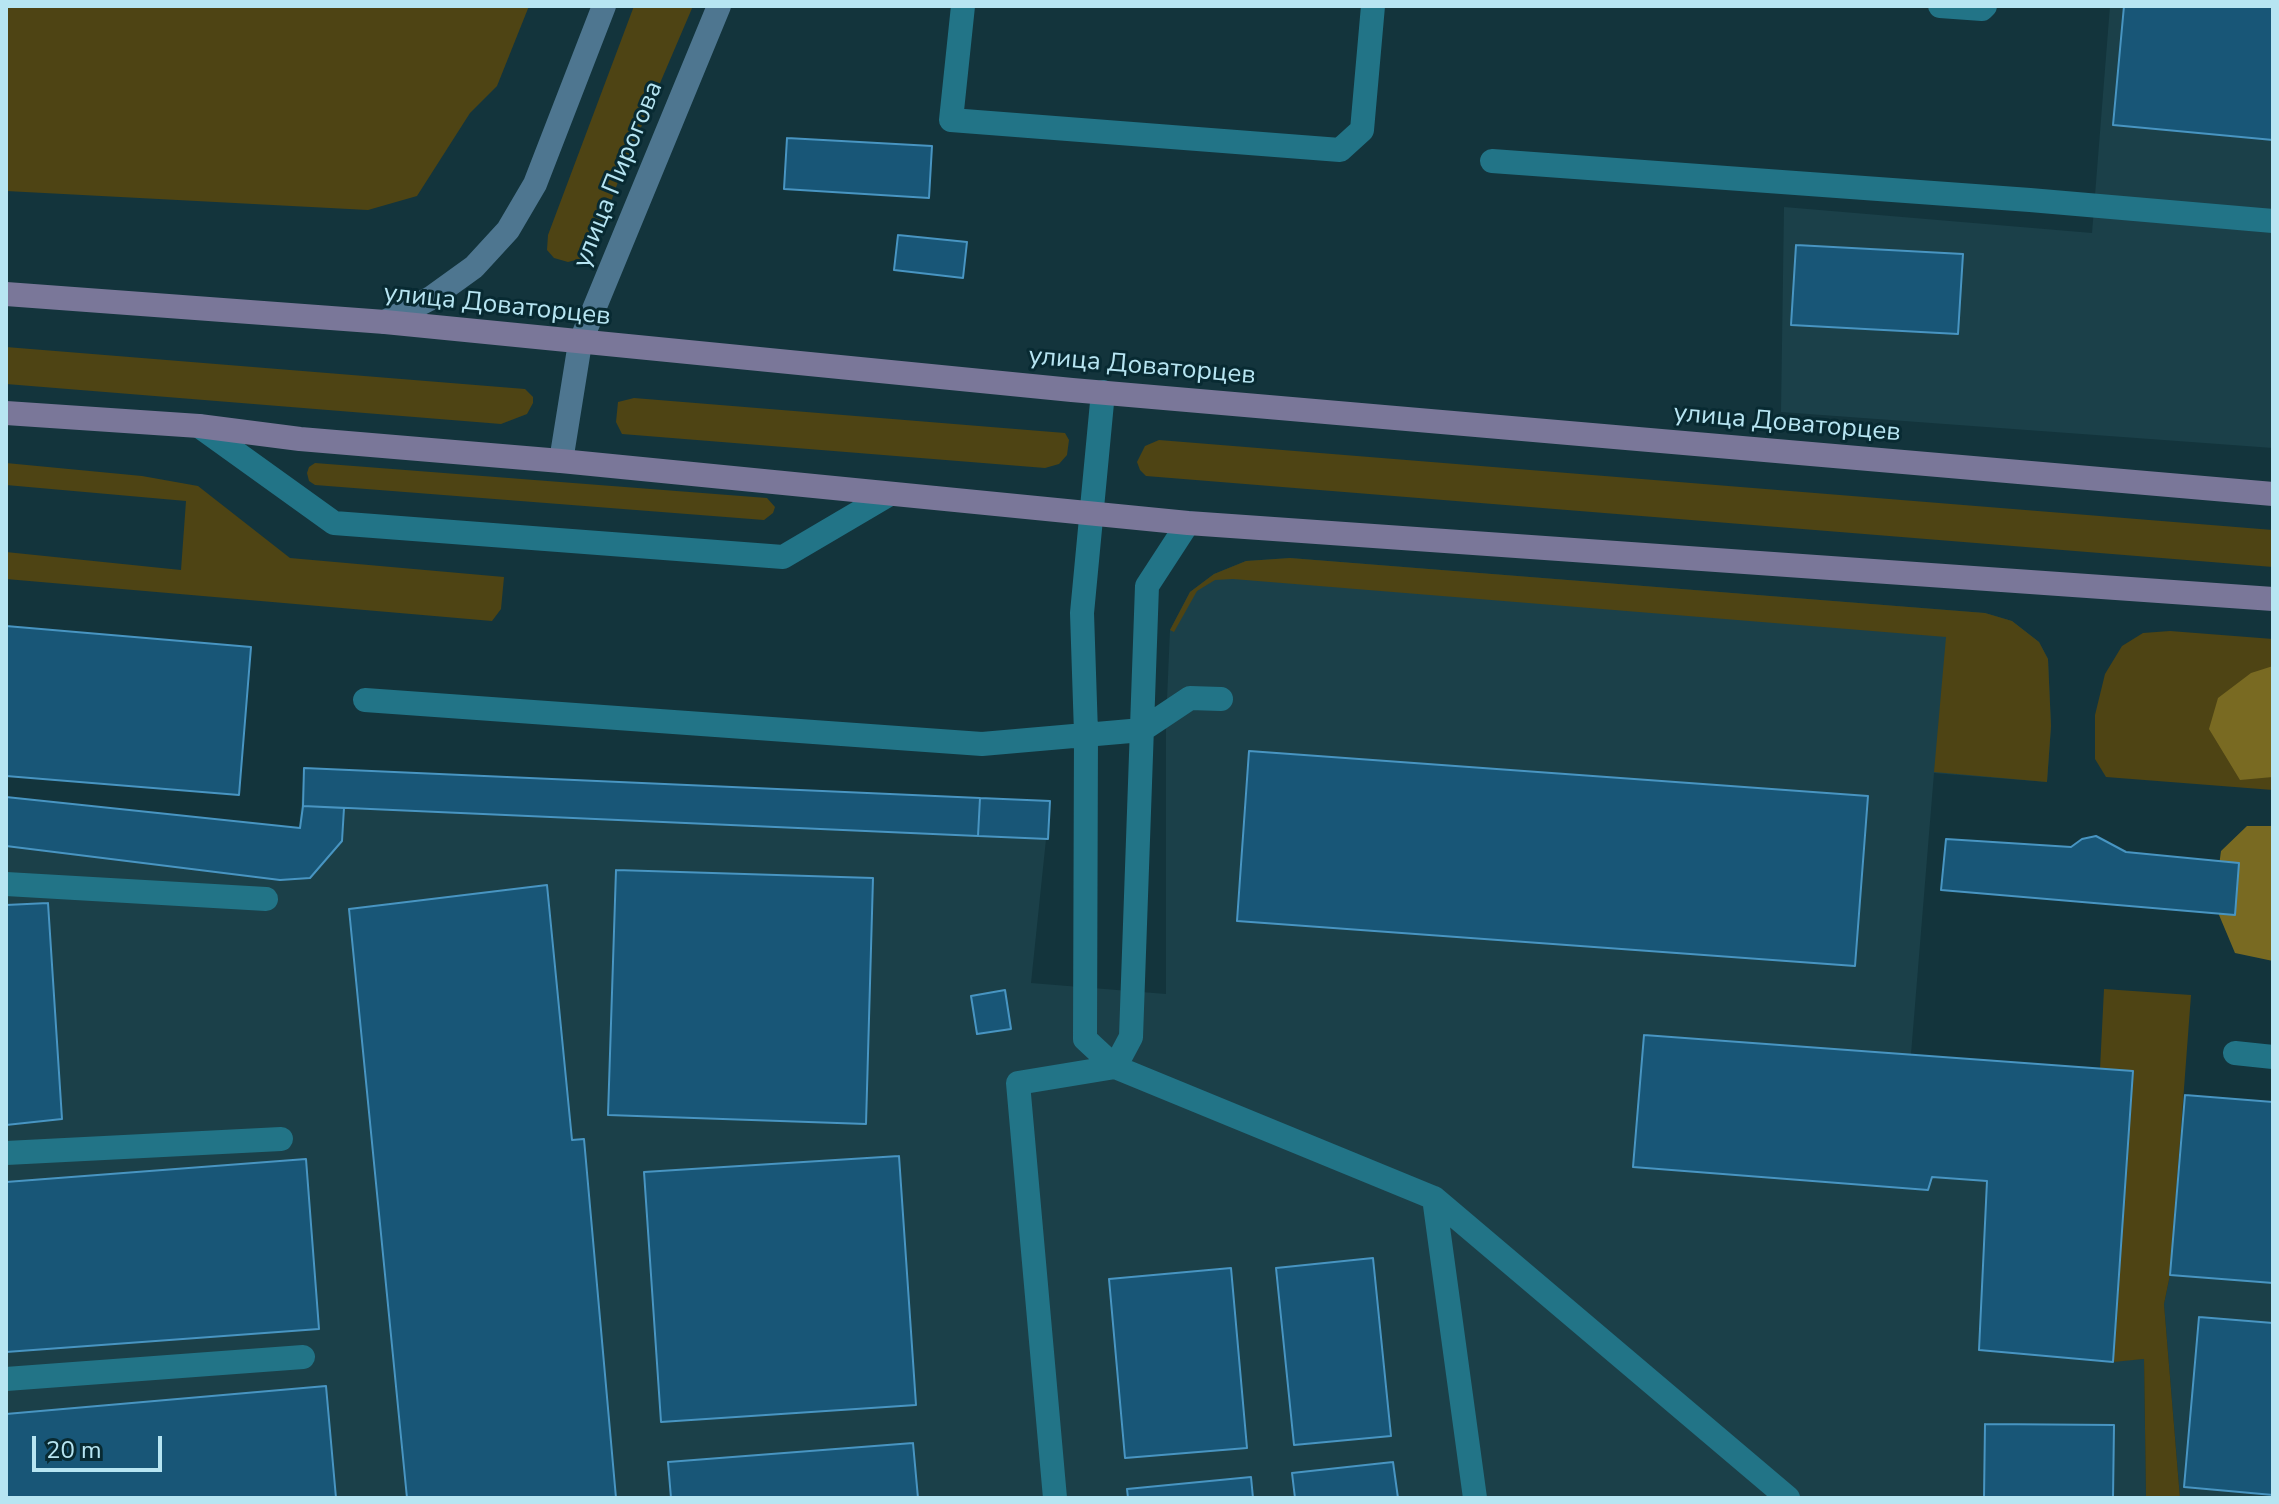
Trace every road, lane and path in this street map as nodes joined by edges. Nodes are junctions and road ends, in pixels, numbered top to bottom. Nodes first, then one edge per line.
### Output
1 (604, 6) edge
2 (719, 6) edge
3 (963, 6) edge
4 (1373, 6) edge
5 (1940, 6) edge
6 (1985, 6) edge
7 (1492, 161) dead end
8 (2273, 221) edge
9 (6, 294) edge
10 (385, 322) junction
11 (580, 343) junction
12 (1103, 392) junction
13 (6, 413) edge
14 (199, 426) junction
15 (561, 461) junction
16 (890, 494) junction
17 (2273, 494) edge
18 (1092, 513) junction
19 (1188, 523) junction
20 (2273, 599) edge
21 (1221, 699) dead end
22 (365, 700) dead end
23 (1142, 730) junction
24 (1086, 733) junction
25 (6, 884) edge
26 (266, 899) dead end
27 (2235, 1053) dead end
28 (2273, 1057) edge
29 (1115, 1067) junction
30 (281, 1139) dead end
31 (6, 1153) edge
32 (1434, 1198) junction
33 (303, 1357) dead end
34 (6, 1379) edge
35 (1055, 1498) edge
36 (1475, 1498) edge
37 (1788, 1498) edge

1 - 10 main road
2 - 11 main road, улица Пирогова
3 - 4 lane
5 - 6 lane
7 - 8 lane
9 - 10 main road, улица Доваторцев
10 - 11 main road, улица Доваторцев
11 - 12 main road, улица Доваторцев
11 - 15 main road, улица Пирогова
12 - 17 main road, улица Доваторцев
12 - 18 lane
13 - 14 main road
14 - 15 main road
14 - 16 lane
15 - 16 main road
16 - 18 main road
18 - 19 main road
18 - 24 lane
19 - 20 main road
19 - 23 lane
21 - 23 lane
22 - 24 lane
23 - 24 lane
23 - 29 lane
24 - 29 lane
25 - 26 lane
27 - 28 lane
29 - 32 lane
29 - 35 lane
30 - 31 lane
32 - 36 lane
32 - 37 lane
33 - 34 lane

